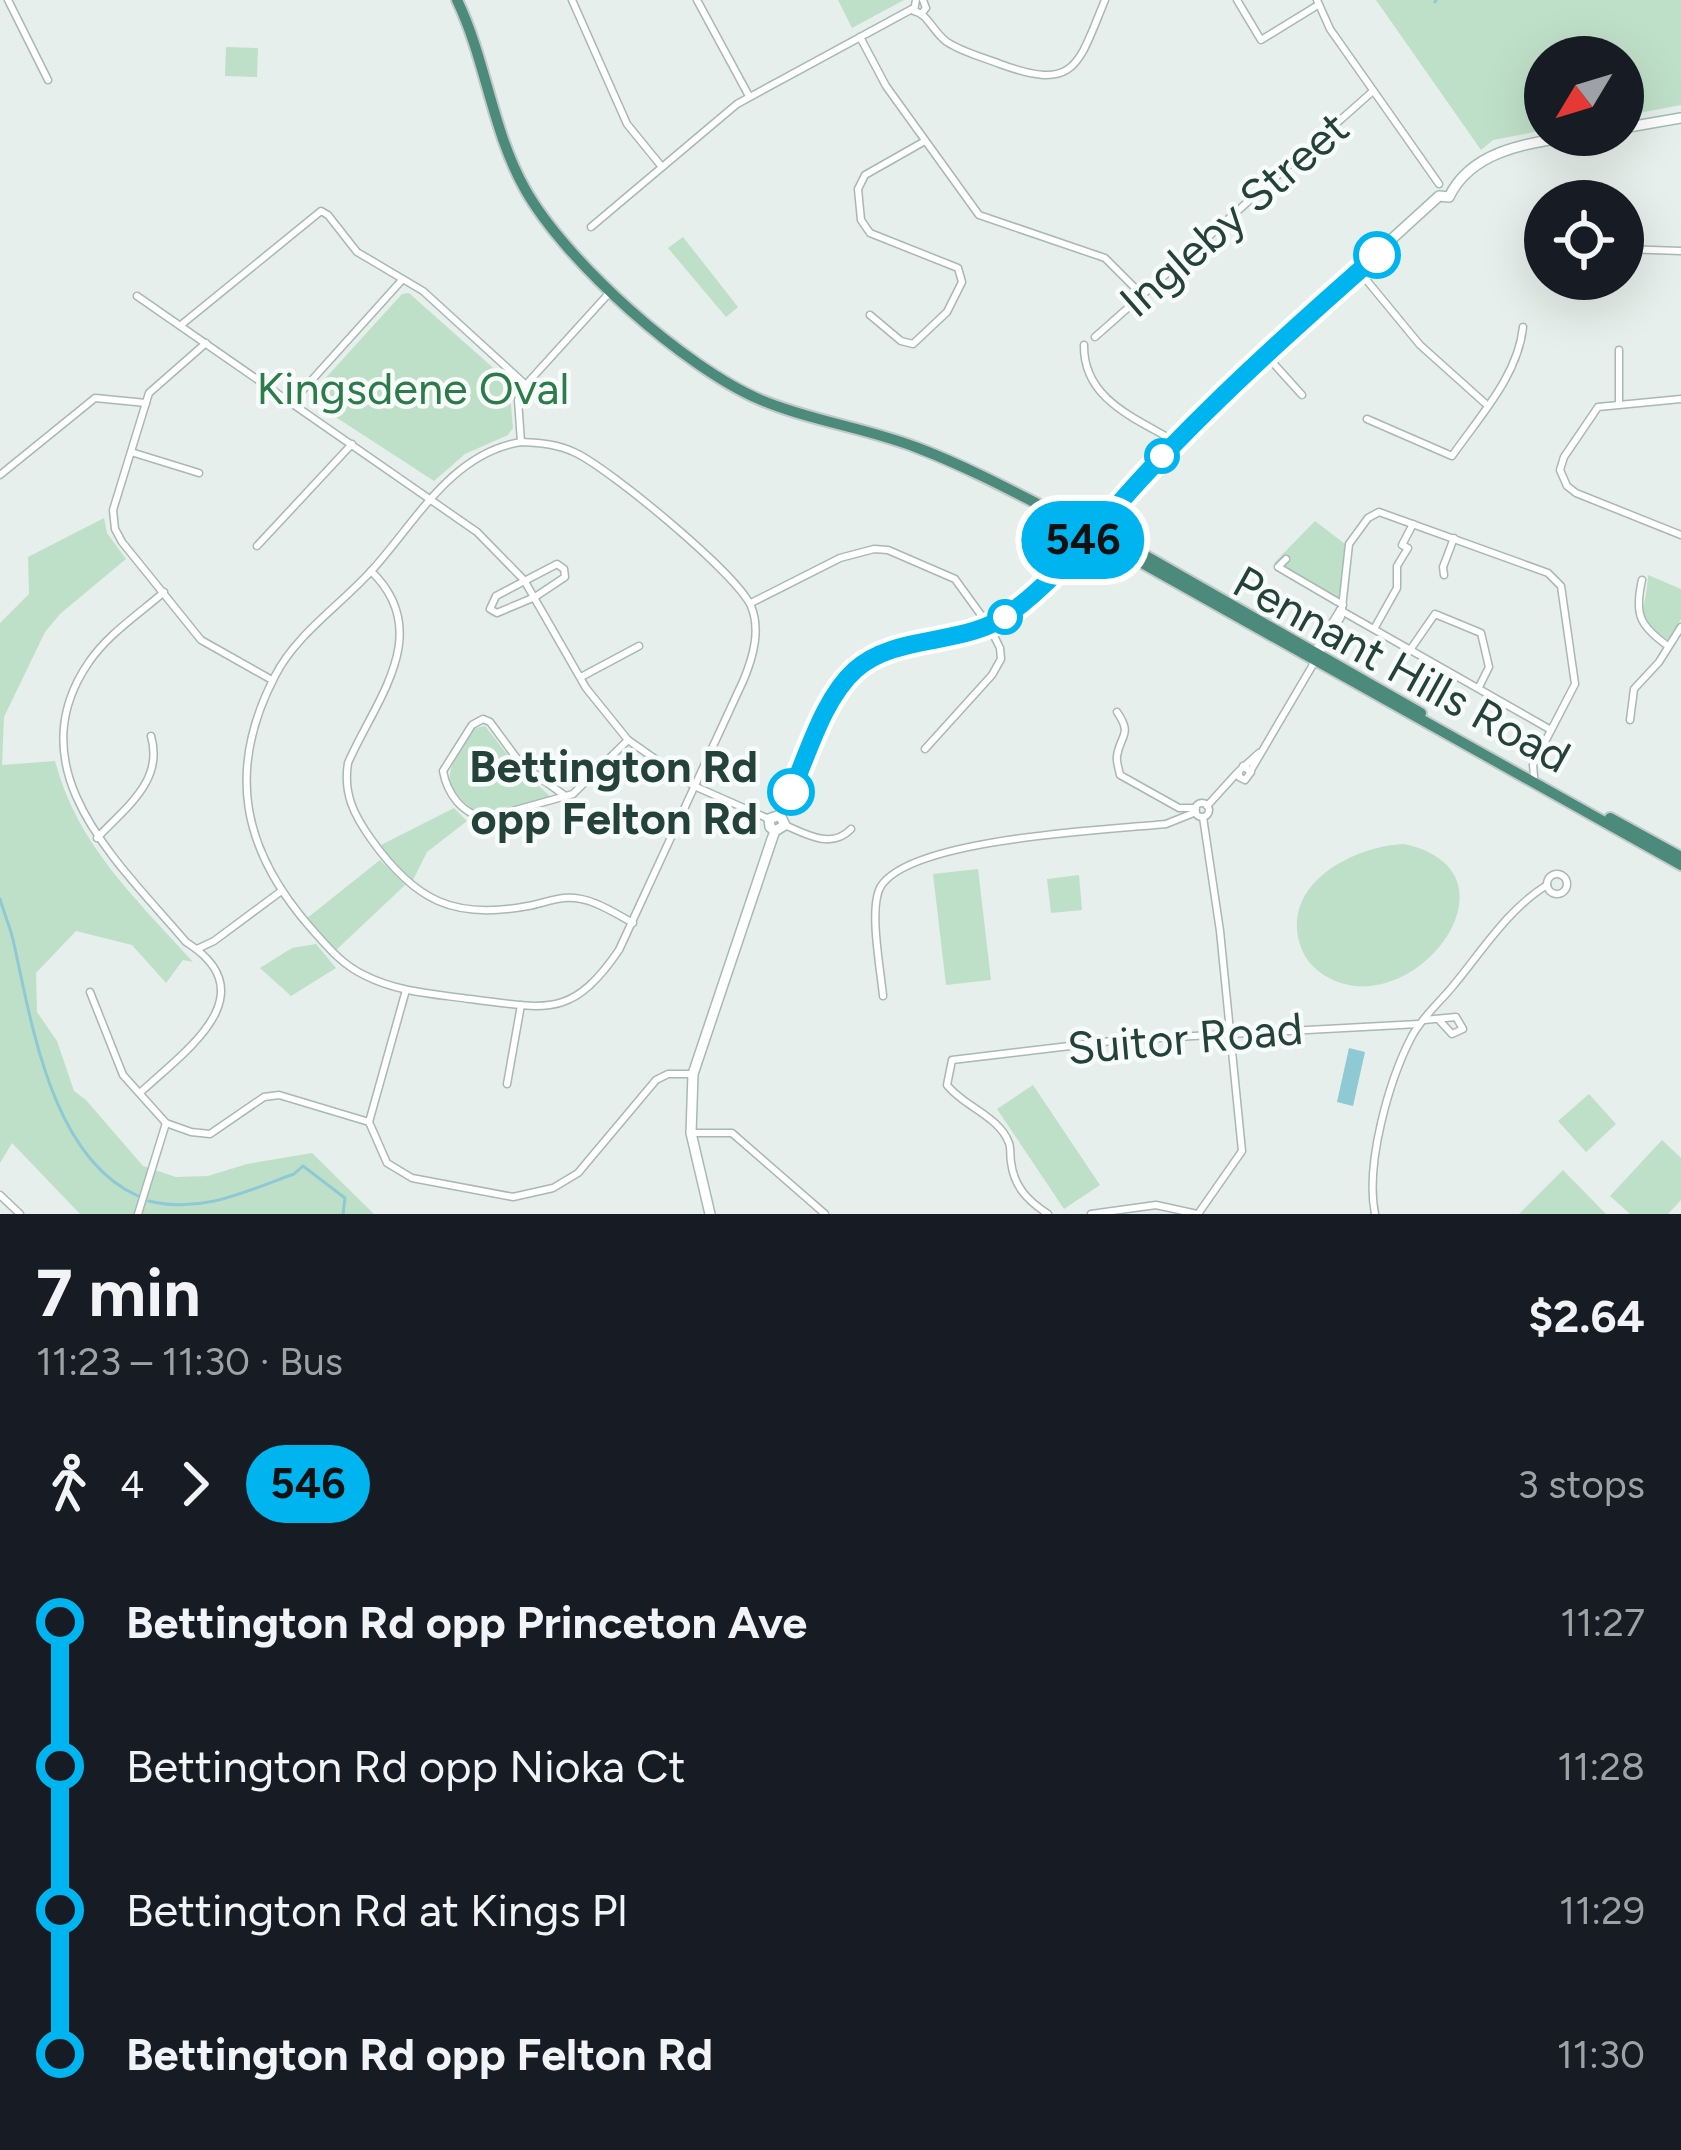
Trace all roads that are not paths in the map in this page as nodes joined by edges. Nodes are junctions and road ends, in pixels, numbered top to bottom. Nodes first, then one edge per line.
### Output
1 (8, 0) edge
2 (457, 0) edge
3 (572, 0) edge
4 (1106, 0) edge
5 (1237, 0) edge
6 (700, 1) edge
7 (917, 3) edge
8 (1318, 3) edge
9 (860, 37) junction
10 (49, 80) dead end
11 (1373, 91) junction
12 (749, 96) junction
13 (1681, 118) edge
14 (1644, 124) edge
15 (925, 141) junction
16 (1524, 145) edge
17 (662, 167) junction
18 (1439, 190) junction
19 (590, 227) dead end
20 (1644, 250) edge
21 (1681, 251) edge
22 (1359, 271) junction
23 (404, 279) junction
24 (611, 291) junction
25 (1142, 295) junction
26 (137, 296) dead end
27 (870, 315) dead end
28 (182, 326) junction
29 (1523, 327) dead end
30 (1095, 337) dead end
31 (206, 343) junction
32 (1084, 345) dead end
33 (1618, 350) dead end
34 (1265, 354) junction
35 (526, 385) junction
36 (1302, 395) dead end
37 (1681, 399) edge
38 (292, 402) junction
39 (1619, 402) junction
40 (146, 403) junction
41 (1487, 405) junction
42 (1366, 419) dead end
43 (521, 442) junction
44 (1176, 442) junction
45 (352, 444) junction
46 (131, 452) junction
47 (199, 473) dead end
48 (0, 475) edge
49 (432, 499) junction
50 (1413, 524) junction
51 (1091, 531) junction
52 (1681, 535) edge
53 (1454, 538) junction
54 (257, 546) dead end
55 (1286, 559) dead end
56 (371, 571) junction
57 (1444, 575) dead end
58 (524, 580) junction
59 (1642, 580) dead end
60 (164, 592) junction
61 (535, 597) junction
62 (750, 603) junction
63 (1341, 607) junction
64 (989, 626) junction
65 (1681, 627) edge
66 (1374, 629) junction
67 (639, 646) dead end
68 (1669, 646) junction
69 (1410, 650) junction
70 (1316, 655) junction
71 (581, 676) junction
72 (272, 680) junction
73 (1478, 688) junction
74 (1118, 712) dead end
75 (1630, 720) dead end
76 (1551, 730) junction
77 (151, 736) dead end
78 (628, 740) junction
79 (925, 749) dead end
80 (1533, 770) junction
81 (694, 786) junction
82 (564, 795) junction
83 (1198, 812) junction
84 (778, 823) junction
85 (851, 829) dead end
86 (98, 838) junction
87 (1681, 861) edge
88 (1550, 889) dead end
89 (280, 892) junction
90 (632, 923) junction
91 (197, 949) junction
92 (406, 990) junction
93 (90, 992) dead end
94 (884, 996) dead end
95 (521, 1005) junction
96 (1439, 1021) dead end
97 (1421, 1022) junction
98 (1231, 1033) junction
99 (693, 1074) junction
100 (507, 1084) dead end
101 (140, 1093) junction
102 (369, 1122) junction
103 (166, 1123) junction
104 (691, 1133) junction
105 (0, 1195) edge
106 (20, 1214) edge
107 (138, 1214) edge
108 (710, 1214) edge
109 (825, 1214) edge
110 (1048, 1214) edge
111 (1091, 1214) edge
112 (1197, 1214) edge
113 (1375, 1214) edge

1 - 10 street
2 - 24 highway, Pennant Hills Road
3 - 17 street
4 - 7 street
5 - 8 street
6 - 12 street
7 - 9 street
8 - 11 street
9 - 12 street
9 - 15 street
11 - 18 street
11 - 25 street, Ingleby Street
12 - 17 street
13 - 14 main road
15 - 25 street
15 - 27 street
16 - 18 main road
17 - 19 street
18 - 22 main road
20 - 21 street
22 - 34 main road
22 - 41 street
23 - 28 street
23 - 35 street
23 - 38 street
24 - 35 street
24 - 51 highway, Pennant Hills Road
25 - 30 street, Ingleby Street
26 - 28 street
28 - 31 street
29 - 41 street
31 - 38 street
31 - 40 street
32 - 44 street
33 - 39 street
34 - 36 street
34 - 44 main road
35 - 43 street
37 - 39 street
38 - 45 street
39 - 52 street
40 - 46 street
40 - 48 street
41 - 42 street
43 - 49 street
43 - 62 street
44 - 51 main road
45 - 49 street
45 - 54 street
46 - 47 street
46 - 60 street
49 - 56 street
49 - 58 street
50 - 53 street
50 - 63 street
50 - 66 street
51 - 64 main road
51 - 70 highway, Pennant Hills Road
53 - 57 street
53 - 76 street
55 - 63 street
56 - 72 street
56 - 90 street
58 - 61 street
58 - 61 street
58 - 61 street
59 - 68 street
60 - 72 street
60 - 86 street
61 - 71 street
62 - 64 street
62 - 81 street
63 - 66 street
63 - 70 street
64 - 79 street
64 - 84 main road
65 - 68 street
66 - 69 street
67 - 71 street
68 - 75 street
69 - 73 street
69 - 73 street
70 - 80 highway, Pennant Hills Road
70 - 83 street
70 - 87 highway, Pennant Hills Road
71 - 78 street
72 - 89 street
73 - 76 street
74 - 83 street
76 - 80 street
77 - 86 street
78 - 81 street
78 - 82 street
80 - 87 highway, Pennant Hills Road
81 - 84 street
81 - 90 street
82 - 82 street
83 - 94 street
83 - 98 street
84 - 85 street
84 - 99 main road
86 - 91 street
88 - 97 street
89 - 91 street
89 - 92 street
90 - 95 street
91 - 101 street
92 - 95 street
92 - 102 street
93 - 101 street
95 - 100 street
96 - 97 street, Suitor Road
97 - 98 street, Suitor Road
97 - 113 street
98 - 110 street, Suitor Road
98 - 112 street
99 - 102 street
99 - 104 main road
101 - 103 street
102 - 103 street
103 - 107 street
104 - 108 main road
104 - 109 street
105 - 106 street
111 - 112 street

